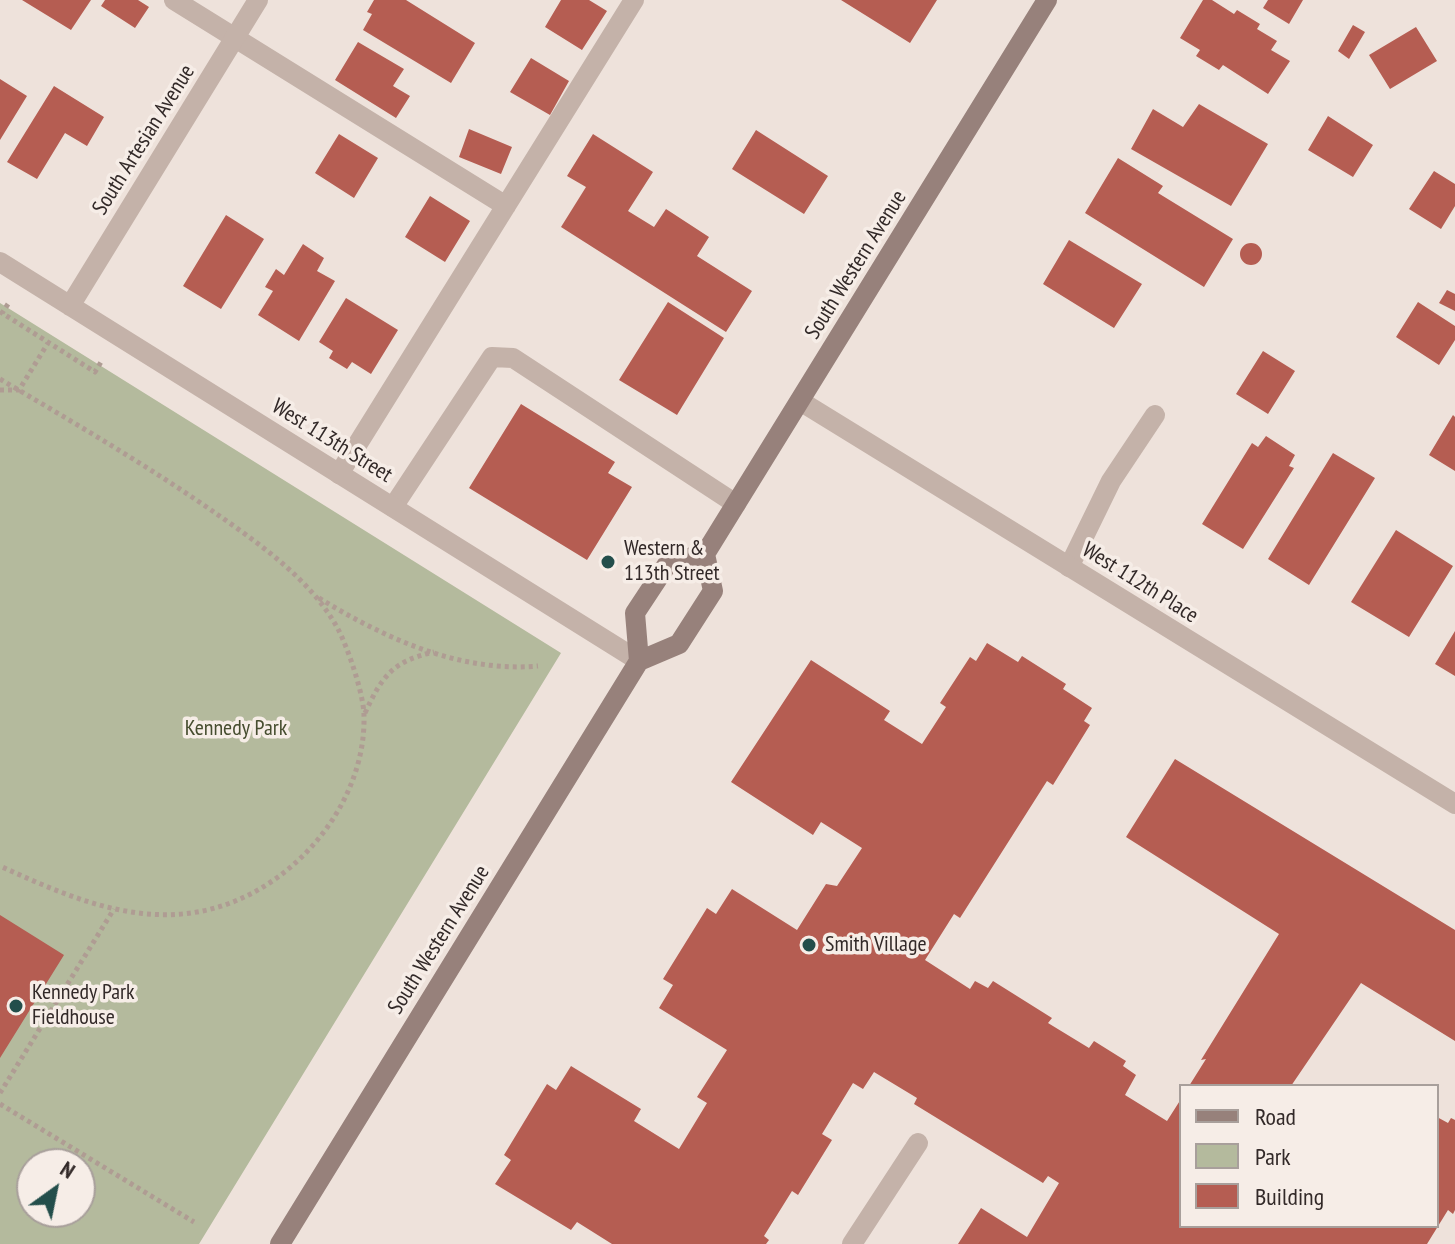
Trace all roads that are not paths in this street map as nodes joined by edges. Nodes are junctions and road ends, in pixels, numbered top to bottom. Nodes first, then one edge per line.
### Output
1 (174, 0) edge
2 (258, 0) edge
3 (634, 0) edge
4 (1047, 0) edge
5 (235, 37) junction
6 (506, 206) junction
7 (0, 262) edge
8 (70, 306) junction
9 (800, 401) junction
10 (1155, 415) dead end
11 (339, 474) junction
12 (736, 504) junction
13 (393, 507) junction
14 (705, 554) junction
15 (1069, 567) junction
16 (639, 661) junction
17 (1455, 804) edge
18 (918, 1143) dead end
19 (280, 1244) edge
20 (852, 1244) edge

1 - 5 street
2 - 5 street, South Artesian Avenue
3 - 6 street
4 - 9 main road, South Western Avenue
5 - 6 street
5 - 8 street, South Artesian Avenue
6 - 11 street
7 - 8 street, West 113th Street
8 - 11 street, West 113th Street
9 - 12 main road, South Western Avenue
9 - 15 street, West 112th Place
10 - 15 street
11 - 13 street, West 113th Street
12 - 13 street
12 - 14 main road, South Western Avenue
13 - 16 street, West 113th Street
14 - 16 main road
14 - 16 main road
15 - 17 street, West 112th Place
16 - 19 main road, South Western Avenue
18 - 20 street

